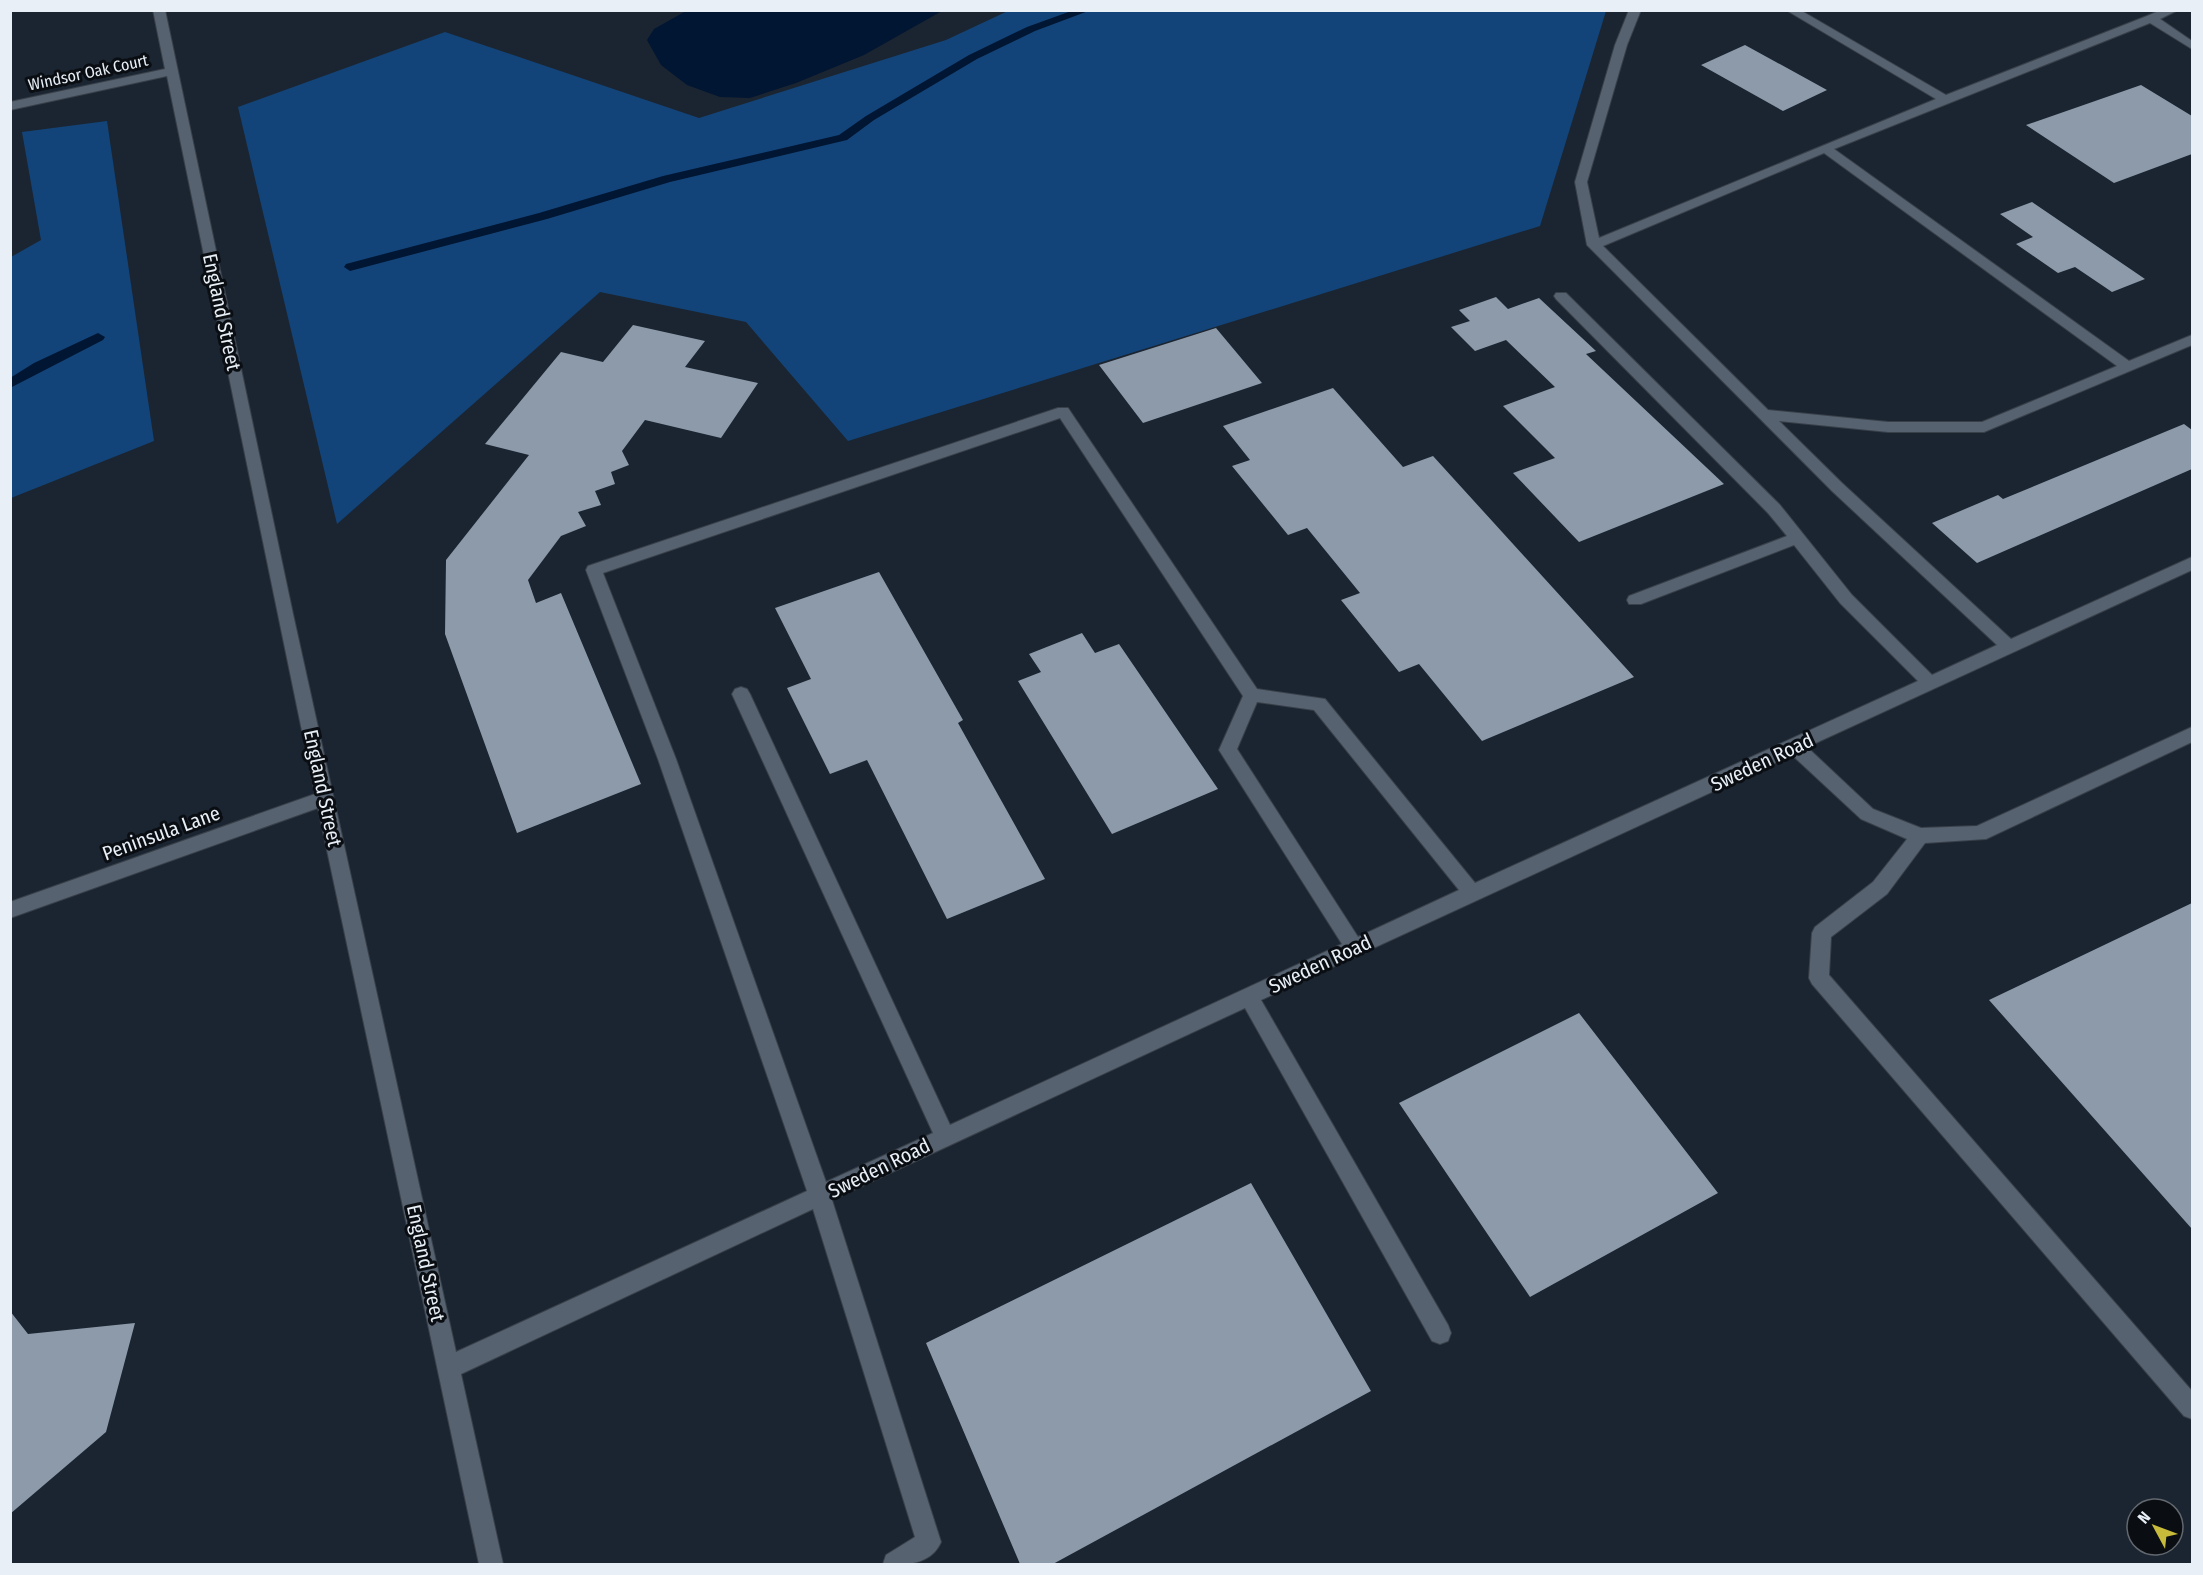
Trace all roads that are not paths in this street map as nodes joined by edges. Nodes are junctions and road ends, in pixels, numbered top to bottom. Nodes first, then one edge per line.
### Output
1 (159, 10) edge
2 (1635, 10) edge
3 (1791, 10) edge
4 (2173, 10) edge
5 (2151, 18) junction
6 (2193, 46) edge
7 (172, 71) junction
8 (1945, 99) junction
9 (10, 106) edge
10 (1825, 148) junction
11 (1594, 245) junction
12 (1561, 296) dead end
13 (2193, 340) edge
14 (2128, 367) junction
15 (1763, 414) junction
16 (1797, 538) junction
17 (2193, 563) edge
18 (1635, 600) dead end
19 (2009, 648) junction
20 (1931, 684) junction
21 (741, 694) dead end
22 (1252, 695) junction
23 (2193, 734) edge
24 (1795, 747) junction
25 (326, 798) junction
26 (1920, 836) junction
27 (1473, 894) junction
28 (10, 910) edge
29 (1355, 948) junction
30 (1249, 997) junction
31 (945, 1137) junction
32 (820, 1196) junction
33 (1440, 1333) dead end
34 (448, 1368) junction
35 (2193, 1408) edge
36 (490, 1564) edge
37 (895, 1564) edge

1 - 7 street, England Street
2 - 11 street
3 - 8 street
4 - 5 street
5 - 6 street
5 - 8 street
7 - 9 street, Windsor Oak Court
7 - 25 street, England Street
8 - 10 street
10 - 11 street
10 - 14 street
11 - 15 street
12 - 16 street
13 - 14 street
14 - 15 street
15 - 19 street
16 - 18 street
16 - 20 street
17 - 19 street, Sweden Road
19 - 20 street, Sweden Road
20 - 24 street, Sweden Road
21 - 31 street
22 - 27 street
22 - 29 street
22 - 32 street
23 - 26 street
24 - 26 street
24 - 27 street, Sweden Road
25 - 28 street, Peninsula Lane
25 - 34 street, England Street
26 - 35 street
27 - 29 street, Sweden Road
29 - 30 street, Sweden Road
30 - 31 street, Sweden Road
30 - 33 street
31 - 32 street, Sweden Road
32 - 34 street, Sweden Road
32 - 37 street
34 - 36 street, England Street

